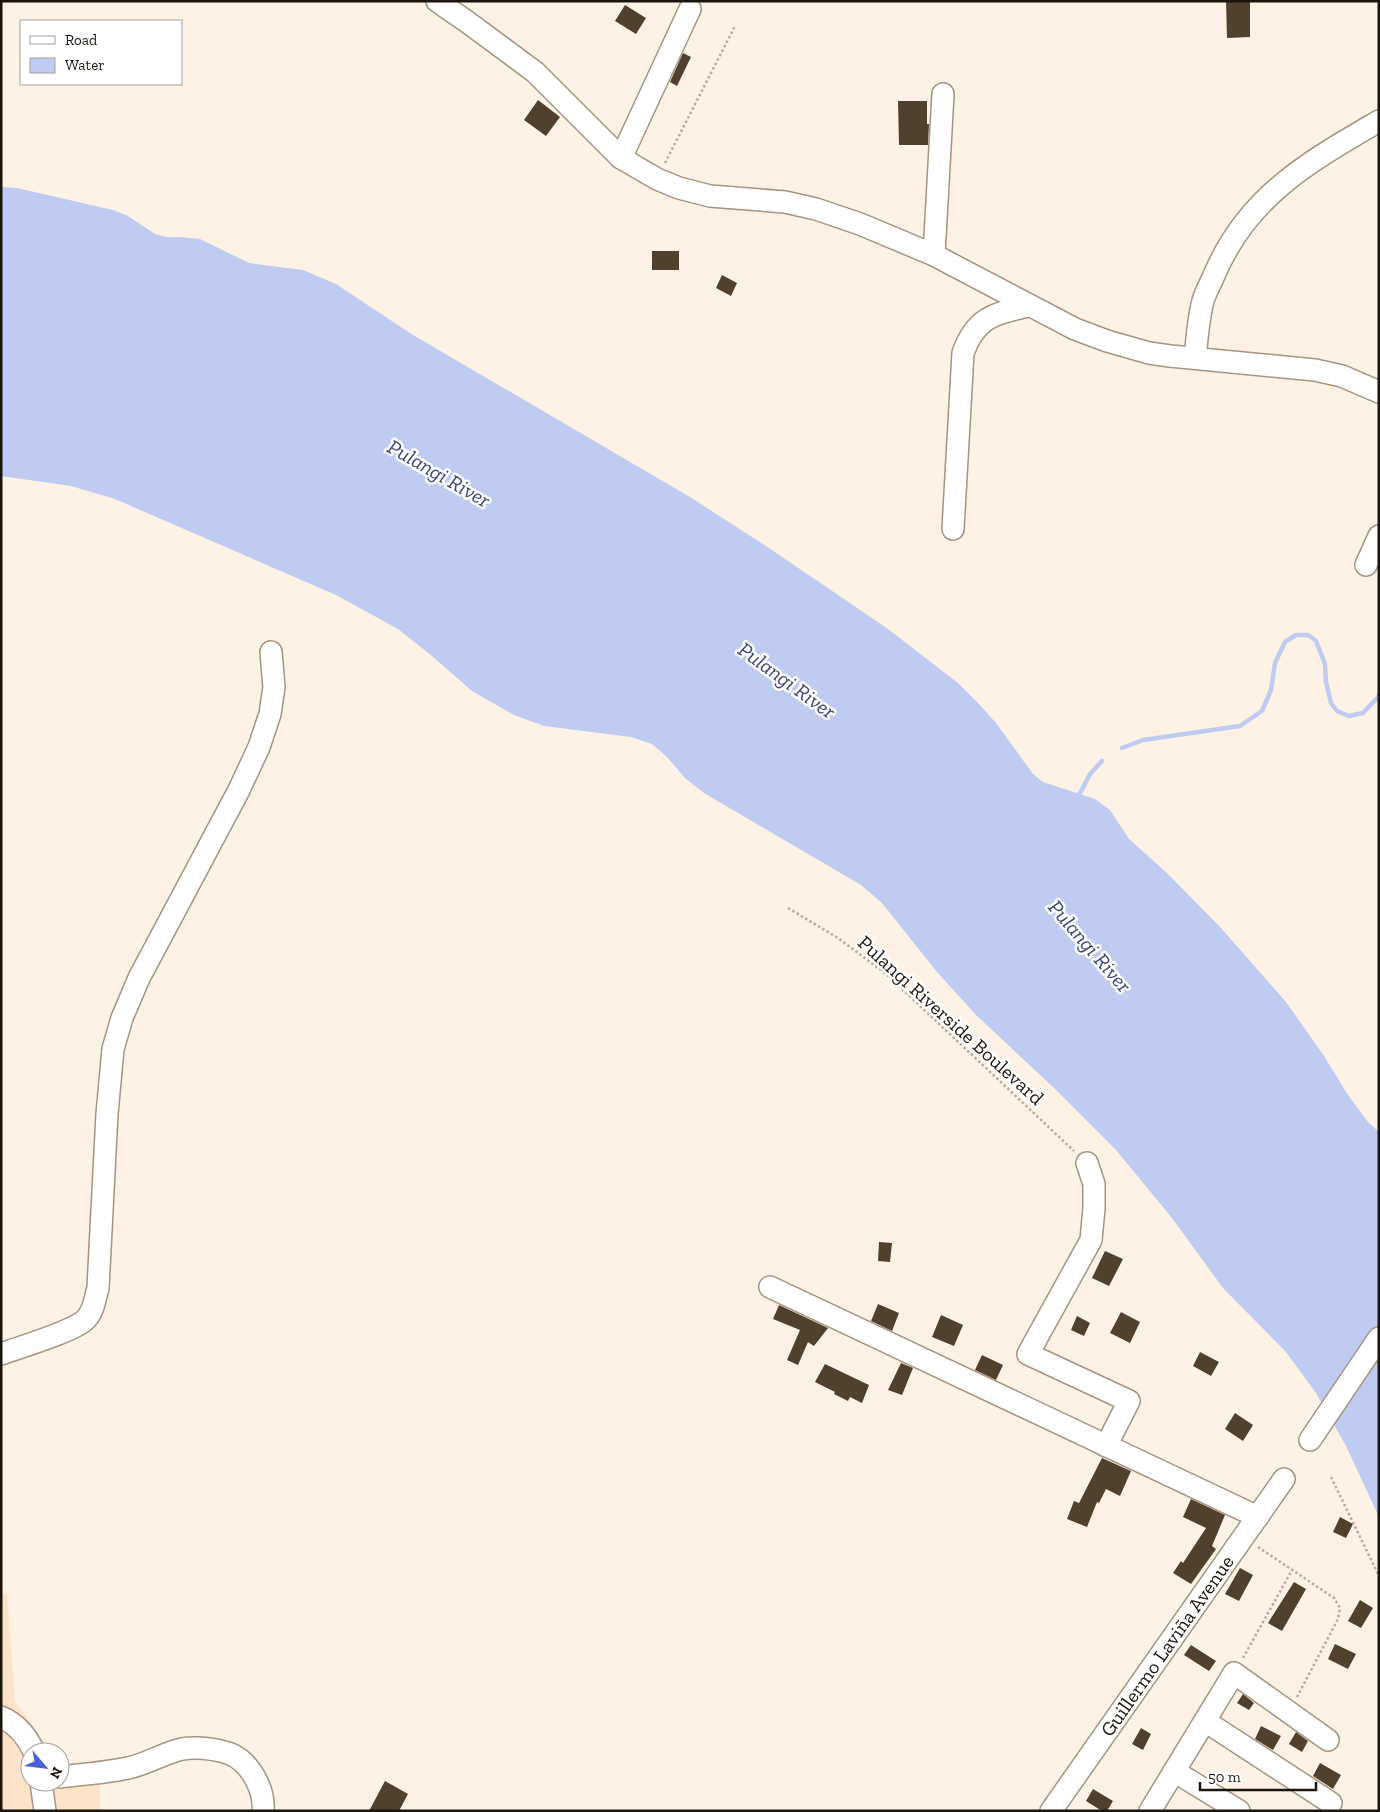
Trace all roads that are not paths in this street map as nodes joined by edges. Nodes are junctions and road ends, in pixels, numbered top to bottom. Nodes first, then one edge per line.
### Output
1 (437, 1) edge
2 (690, 9) dead end
3 (944, 94) dead end
4 (1379, 120) edge
5 (621, 158) junction
6 (934, 255) junction
7 (1028, 306) junction
8 (1195, 358) junction
9 (1379, 392) edge
10 (953, 529) dead end
11 (1379, 536) edge
12 (1366, 565) dead end
13 (271, 652) dead end
14 (1087, 1163) road end
15 (770, 1287) dead end
16 (1379, 1338) edge
17 (1, 1354) edge
18 (1310, 1440) dead end
19 (1106, 1446) junction
20 (1284, 1479) dead end
21 (1258, 1517) junction
22 (1, 1717) edge
23 (1205, 1721) junction
24 (1328, 1740) dead end
25 (30, 1742) edge
26 (1174, 1771) junction
27 (70, 1775) edge
28 (43, 1792) edge
29 (1330, 1803) dead end
30 (45, 1811) edge
31 (263, 1811) edge
32 (1051, 1811) edge
33 (1150, 1811) edge
34 (1238, 1811) edge

1 - 5 street
2 - 5 street
3 - 6 street
4 - 8 street
5 - 6 street
6 - 7 street
7 - 8 street
7 - 10 street
8 - 9 street
11 - 12 street
13 - 17 street
14 - 19 street
15 - 19 street
16 - 18 street
19 - 21 street
20 - 21 street, Guillermo Laviña Avenue
21 - 32 street, Guillermo Laviña Avenue
22 - 25 street
23 - 24 street
23 - 26 street
23 - 29 street
26 - 33 street
26 - 34 street
27 - 31 street
28 - 30 street

